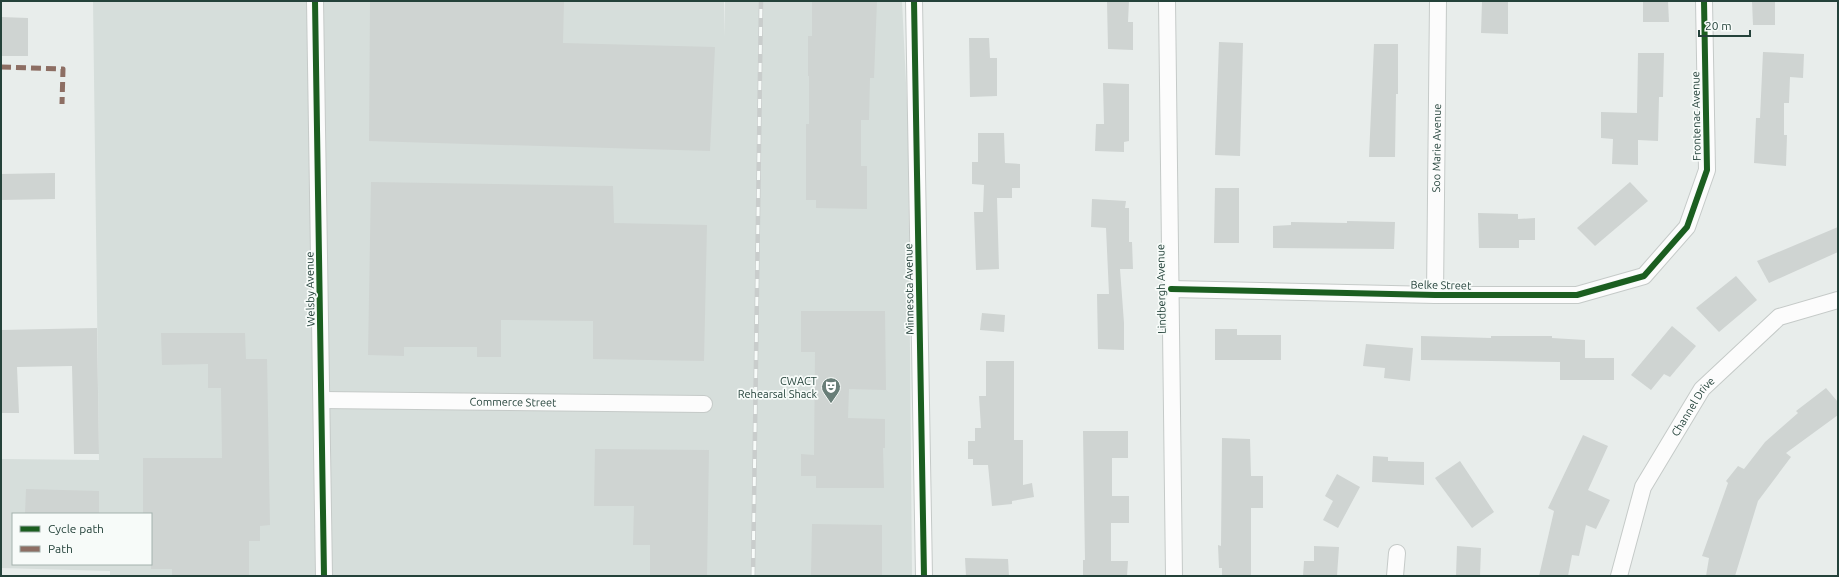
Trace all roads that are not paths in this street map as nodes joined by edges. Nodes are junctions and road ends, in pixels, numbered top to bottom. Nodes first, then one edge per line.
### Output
1 (314, 1) edge
2 (914, 1) edge
3 (1167, 1) edge
4 (1438, 1) edge
5 (1704, 1) edge
6 (1687, 227) joint
7 (1171, 289) junction
8 (1435, 295) junction
9 (1838, 300) edge
10 (322, 400) junction
11 (704, 404) dead end
12 (1397, 553) dead end
13 (324, 576) edge
14 (924, 576) edge
15 (1174, 576) edge
16 (1395, 576) edge
17 (1619, 576) edge

1 - 10 street, Welsby Avenue
2 - 14 street, Minnesota Avenue
3 - 7 street, Lindbergh Avenue
4 - 8 street, Soo Marie Avenue
5 - 6 street, Frontenac Avenue
6 - 8 street, Belke Street
7 - 8 street, Belke Street
7 - 15 street, Lindbergh Avenue
9 - 17 street, Channel Drive
10 - 11 street, Commerce Street
10 - 13 street, Welsby Avenue
12 - 16 street

